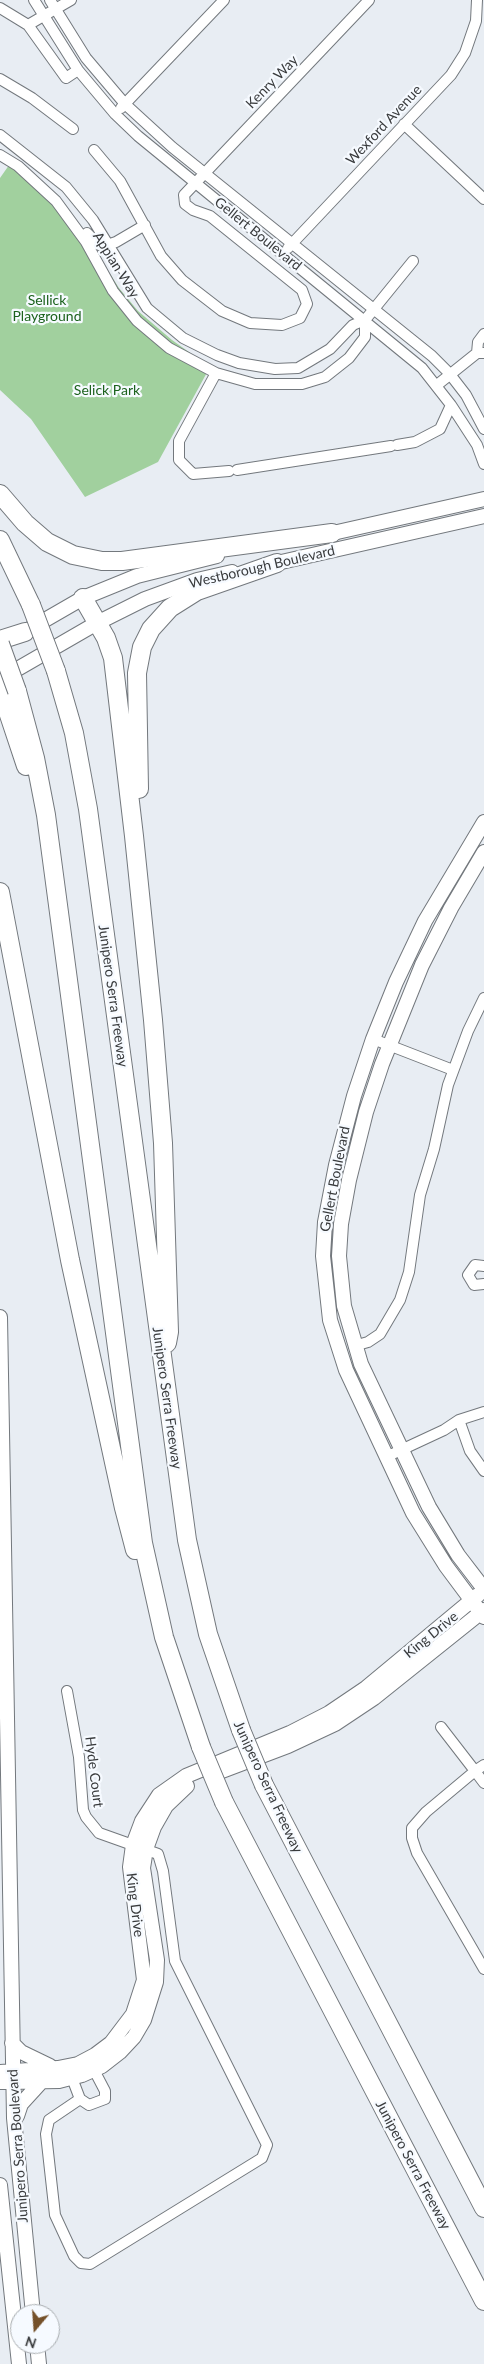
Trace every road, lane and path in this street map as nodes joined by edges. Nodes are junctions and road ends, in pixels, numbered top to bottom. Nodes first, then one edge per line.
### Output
1 (34, 0) edge
2 (50, 0) edge
3 (71, 0) edge
4 (224, 0) edge
5 (369, 0) edge
6 (477, 0) edge
7 (0, 8) edge
8 (55, 10) junction
9 (43, 17) junction
10 (28, 25) junction
11 (78, 70) junction
12 (0, 79) edge
13 (125, 104) junction
14 (115, 114) junction
15 (404, 124) junction
16 (73, 129) dead end
17 (0, 134) edge
18 (94, 150) dead end
19 (0, 155) edge
20 (204, 173) junction
21 (194, 183) junction
22 (483, 196) edge
23 (60, 206) junction
24 (144, 224) junction
25 (291, 244) junction
26 (107, 245) junction
27 (282, 254) junction
28 (413, 261) dead end
29 (373, 309) junction
30 (365, 320) junction
31 (484, 334) edge
32 (481, 353) edge
33 (449, 373) junction
34 (216, 374) junction
35 (437, 385) junction
36 (451, 405) junction
37 (484, 429) edge
38 (484, 464) edge
39 (0, 494) edge
40 (484, 498) edge
41 (484, 516) edge
42 (332, 533) junction
43 (0, 540) edge
44 (277, 563) junction
45 (83, 598) junction
46 (98, 623) junction
47 (25, 632) junction
48 (0, 640) edge
49 (0, 645) edge
50 (0, 679) edge
51 (7, 693) edge
52 (484, 822) edge
53 (134, 836) junction
54 (484, 852) edge
55 (0, 892) edge
56 (484, 998) edge
57 (373, 1039) junction
58 (388, 1045) junction
59 (454, 1070) junction
60 (484, 1266) edge
61 (484, 1284) edge
62 (0, 1317) edge
63 (354, 1346) junction
64 (162, 1362) junction
65 (484, 1412) edge
66 (459, 1420) junction
67 (401, 1450) junction
68 (386, 1457) junction
69 (484, 1471) edge
70 (484, 1589) edge
71 (472, 1601) junction
72 (483, 1613) edge
73 (175, 1674) junction
74 (68, 1691) dead end
75 (441, 1727) dead end
76 (484, 1765) edge
77 (475, 1771) junction
78 (484, 1783) edge
79 (140, 1847) junction
80 (484, 1969) edge
81 (12, 2042) junction
82 (58, 2068) junction
83 (94, 2070) junction
84 (7, 2076) edge
85 (72, 2078) junction
86 (42, 2081) junction
87 (80, 2099) junction
88 (14, 2122) junction
89 (0, 2185) edge
90 (484, 2208) edge
91 (484, 2301) edge
92 (32, 2304) edge
93 (19, 2364) edge

1 - 9 street, Gellert Boulevard
2 - 8 street, Gellert Boulevard
3 - 8 street
4 - 13 street
5 - 20 street, Kenry Way
6 - 15 street, Wexford Avenue
7 - 10 street
8 - 9 street
8 - 13 street, Gellert Boulevard
9 - 10 street
9 - 11 street, Gellert Boulevard
10 - 11 street
11 - 14 street, Gellert Boulevard
12 - 16 street
13 - 14 street
13 - 20 street, Gellert Boulevard
14 - 21 street, Gellert Boulevard
15 - 22 street
15 - 25 street, Wexford Avenue
17 - 26 street, Appian Way
18 - 24 street
19 - 23 street, Appian Way
20 - 21 street, Kenry Way
20 - 25 street, Gellert Boulevard
21 - 24 street
21 - 27 street, Gellert Boulevard
23 - 26 street
23 - 34 street, Appian Way
24 - 26 street
25 - 27 street, Wexford Avenue
25 - 29 street, Gellert Boulevard
26 - 30 street, Appian Way
27 - 30 street, Gellert Boulevard
28 - 29 street, Appian Way
29 - 30 street, Appian Way
29 - 33 street, Gellert Boulevard
30 - 34 street, Appian Way
30 - 35 street, Gellert Boulevard
31 - 32 street
32 - 33 street
33 - 35 street
33 - 37 street, Gellert Boulevard
34 - 36 street
35 - 36 street, Gellert Boulevard
36 - 38 street, Gellert Boulevard
39 - 42 highway
40 - 42 main road, Westborough Boulevard
41 - 44 main road, Westborough Boulevard
42 - 45 main road, Westborough Boulevard
43 - 64 highway, Junipero Serra Freeway, bridge
44 - 46 main road, Westborough Boulevard
44 - 53 highway
45 - 46 highway
45 - 47 main road, Westborough Boulevard
46 - 50 main road, Westborough Boulevard
46 - 53 highway
47 - 48 highway
47 - 49 main road, Westborough Boulevard
49 - 51 highway, Junipero Serra Freeway, bridge
51 - 73 highway, Junipero Serra Freeway
52 - 57 main road, Gellert Boulevard
53 - 64 highway
54 - 58 main road, Gellert Boulevard
55 - 73 highway
56 - 59 street
57 - 58 street
57 - 68 main road, Gellert Boulevard
58 - 59 street
58 - 63 main road, Gellert Boulevard
59 - 63 street
60 - 61 street
62 - 81 main road, Junipero Serra Boulevard
63 - 67 main road, Gellert Boulevard
64 - 90 highway, Junipero Serra Freeway, bridge
65 - 66 street
66 - 67 street
66 - 69 street
67 - 68 street
67 - 70 main road, Gellert Boulevard
68 - 71 main road, Gellert Boulevard
70 - 71 main road, King Drive
71 - 72 main road, Gellert Boulevard
71 - 79 main road, King Drive
72 - 79 main road, King Drive
73 - 91 highway, Junipero Serra Freeway, bridge
74 - 79 street, Hyde Court
75 - 77 street
76 - 77 street
77 - 78 street
77 - 80 street
79 - 82 main road, King Drive
79 - 83 main road, King Drive
79 - 87 street
81 - 82 main road
81 - 84 main road, Junipero Serra Boulevard
82 - 84 main road, King Drive
83 - 85 main road, King Drive
83 - 87 street
84 - 86 main road, King Drive
84 - 88 main road, Junipero Serra Boulevard
85 - 86 main road, King Drive
85 - 87 street
86 - 88 main road
88 - 92 main road, Junipero Serra Boulevard
89 - 93 main road, Junipero Serra Boulevard

